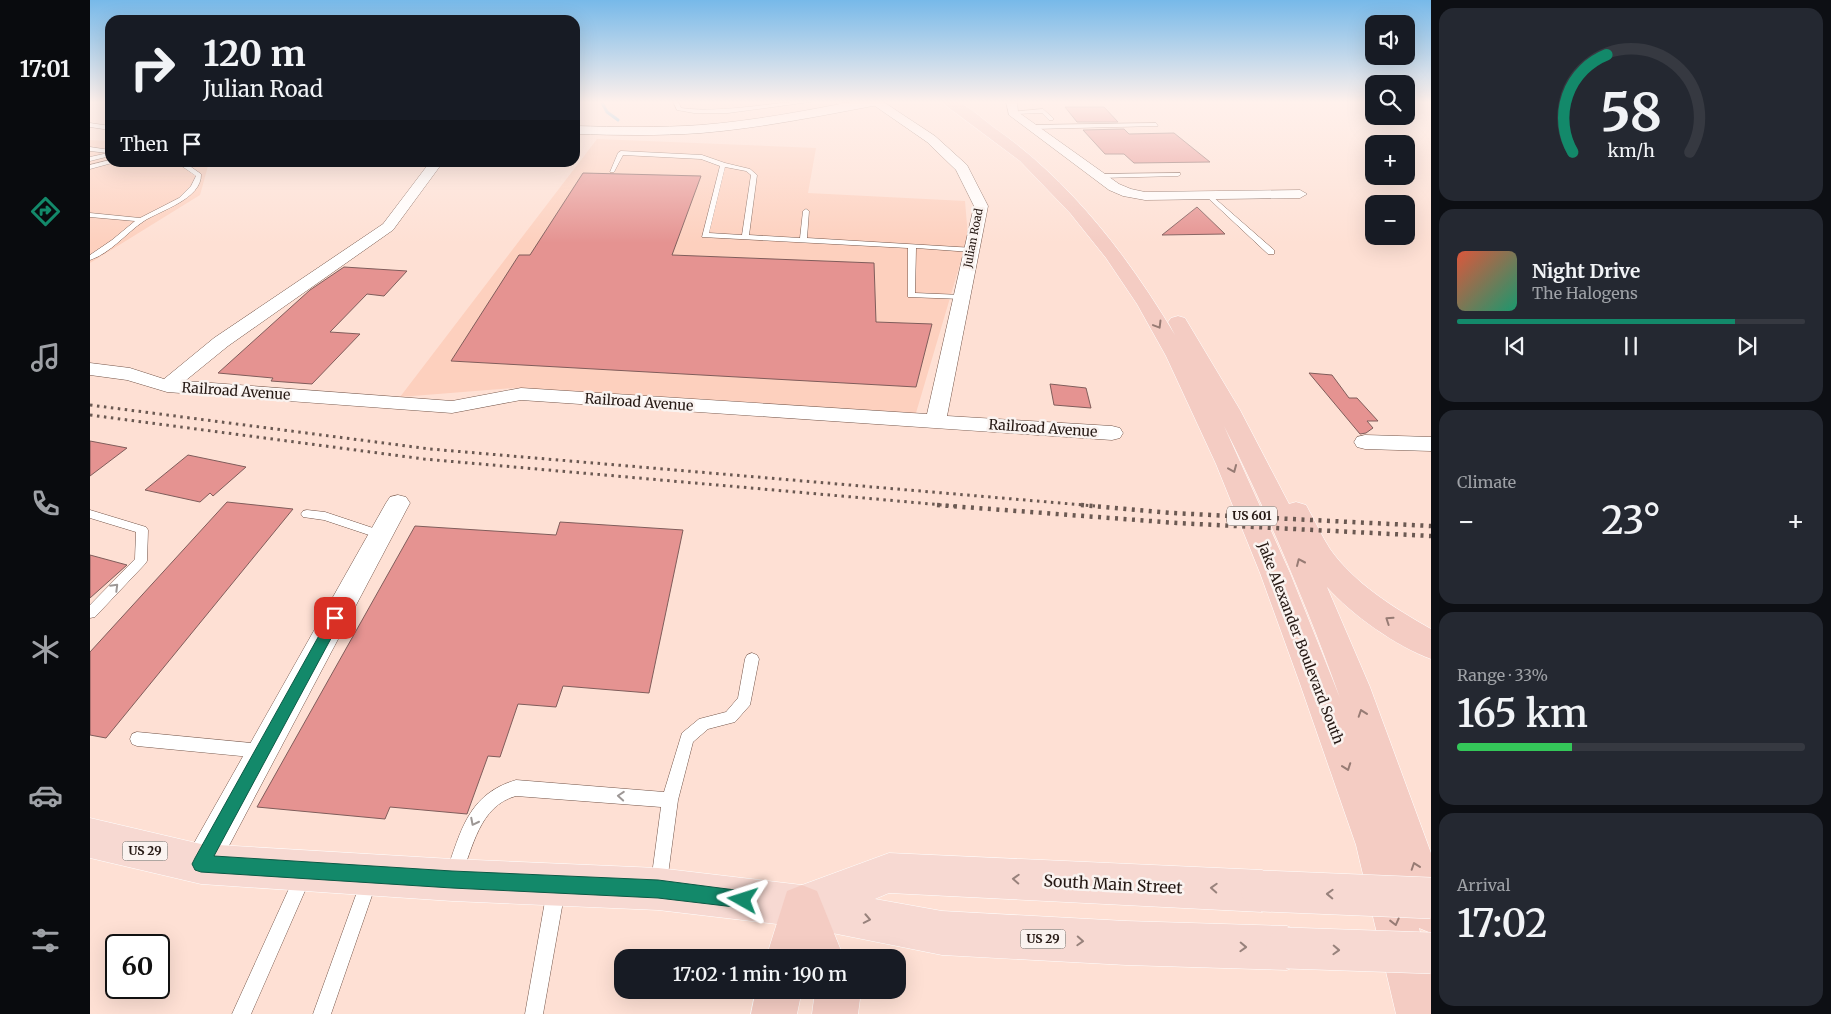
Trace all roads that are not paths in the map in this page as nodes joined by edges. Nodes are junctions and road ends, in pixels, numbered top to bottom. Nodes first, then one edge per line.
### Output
1 (941, 148) edge
2 (1013, 148) edge
3 (1029, 148) edge
4 (1063, 148) edge
5 (90, 149) edge
6 (105, 151) edge
7 (105, 154) edge
8 (90, 159) edge
9 (105, 163) edge
10 (723, 165) junction
11 (90, 167) edge
12 (187, 167) edge
13 (433, 167) edge
14 (612, 171) dead end
15 (1178, 174) dead end
16 (1100, 176) junction
17 (1300, 194) dead end
18 (1210, 196) junction
19 (806, 211) dead end
20 (90, 215) edge
21 (141, 220) junction
22 (745, 237) junction
23 (803, 240) junction
24 (912, 246) junction
25 (971, 250) junction
26 (1271, 252) dead end
27 (90, 258) edge
28 (962, 297) junction
29 (1195, 350) junction
30 (90, 369) edge
31 (167, 386) junction
32 (936, 420) junction
33 (1112, 433) dead end
34 (1365, 442) dead end
35 (1431, 444) edge
36 (398, 503) dead end
37 (90, 514) edge
38 (306, 514) dead end
39 (381, 535) junction
40 (90, 613) edge
41 (1431, 645) edge
42 (752, 660) dead end
43 (137, 739) dead end
44 (262, 751) junction
45 (670, 800) junction
46 (90, 838) edge
47 (201, 864) junction
48 (306, 871) junction
49 (371, 875) junction
50 (452, 880) junction
51 (557, 884) junction
52 (658, 889) junction
53 (1431, 898) edge
54 (802, 906) junction
55 (1431, 912) edge
56 (790, 949) edge
57 (819, 949) edge
58 (1431, 953) edge
59 (777, 999) edge
60 (838, 999) edge
61 (241, 1014) edge
62 (322, 1014) edge
63 (534, 1014) edge
64 (774, 1014) edge
65 (835, 1014) edge
66 (1419, 1014) edge

1 - 25 street, Julian Road
2 -> 66 highway, Jake Alexander Boulevard South / US 601
3 - 29 highway, Jake Alexander Boulevard South / US 601
4 - 16 street
5 - 6 lane
7 - 8 lane
9 - 11 lane
10 - 14 lane
10 - 22 lane
10 - 22 lane
12 - 21 lane
13 - 31 street
15 - 16 lane
16 - 18 street
17 - 18 street
18 - 26 lane
19 - 23 lane
20 - 21 lane
21 - 27 lane
22 - 23 lane
23 - 24 lane
24 - 25 lane
24 - 28 lane
25 - 28 street, Julian Road
28 - 32 street, Julian Road
41 -> 29 highway
55 -> 29 highway, Jake Alexander Boulevard South / US 601
30 - 31 street, Railroad Avenue
31 - 32 street, Railroad Avenue
32 - 33 street, Railroad Avenue
34 - 35 street
36 - 39 street
40 -> 37 lane
38 - 39 lane
39 - 44 street
42 - 45 lane
43 - 44 lane
44 - 47 street
45 -> 50 lane
45 - 52 lane
46 - 47 main road, South Main Street / US 29
47 - 48 main road, South Main Street / US 29
48 - 49 main road, South Main Street / US 29
48 - 61 lane
49 - 50 main road, South Main Street / US 29
49 - 62 lane
50 - 51 main road, South Main Street / US 29
51 - 52 main road, South Main Street / US 29
51 - 63 lane
52 - 54 main road, South Main Street / US 29
53 -> 54 main road, South Main Street / US 29, bridge
54 - 56 highway
54 - 57 highway
54 -> 58 main road, South Main Street / US 29, bridge
59 - 64 highway
60 - 65 highway

